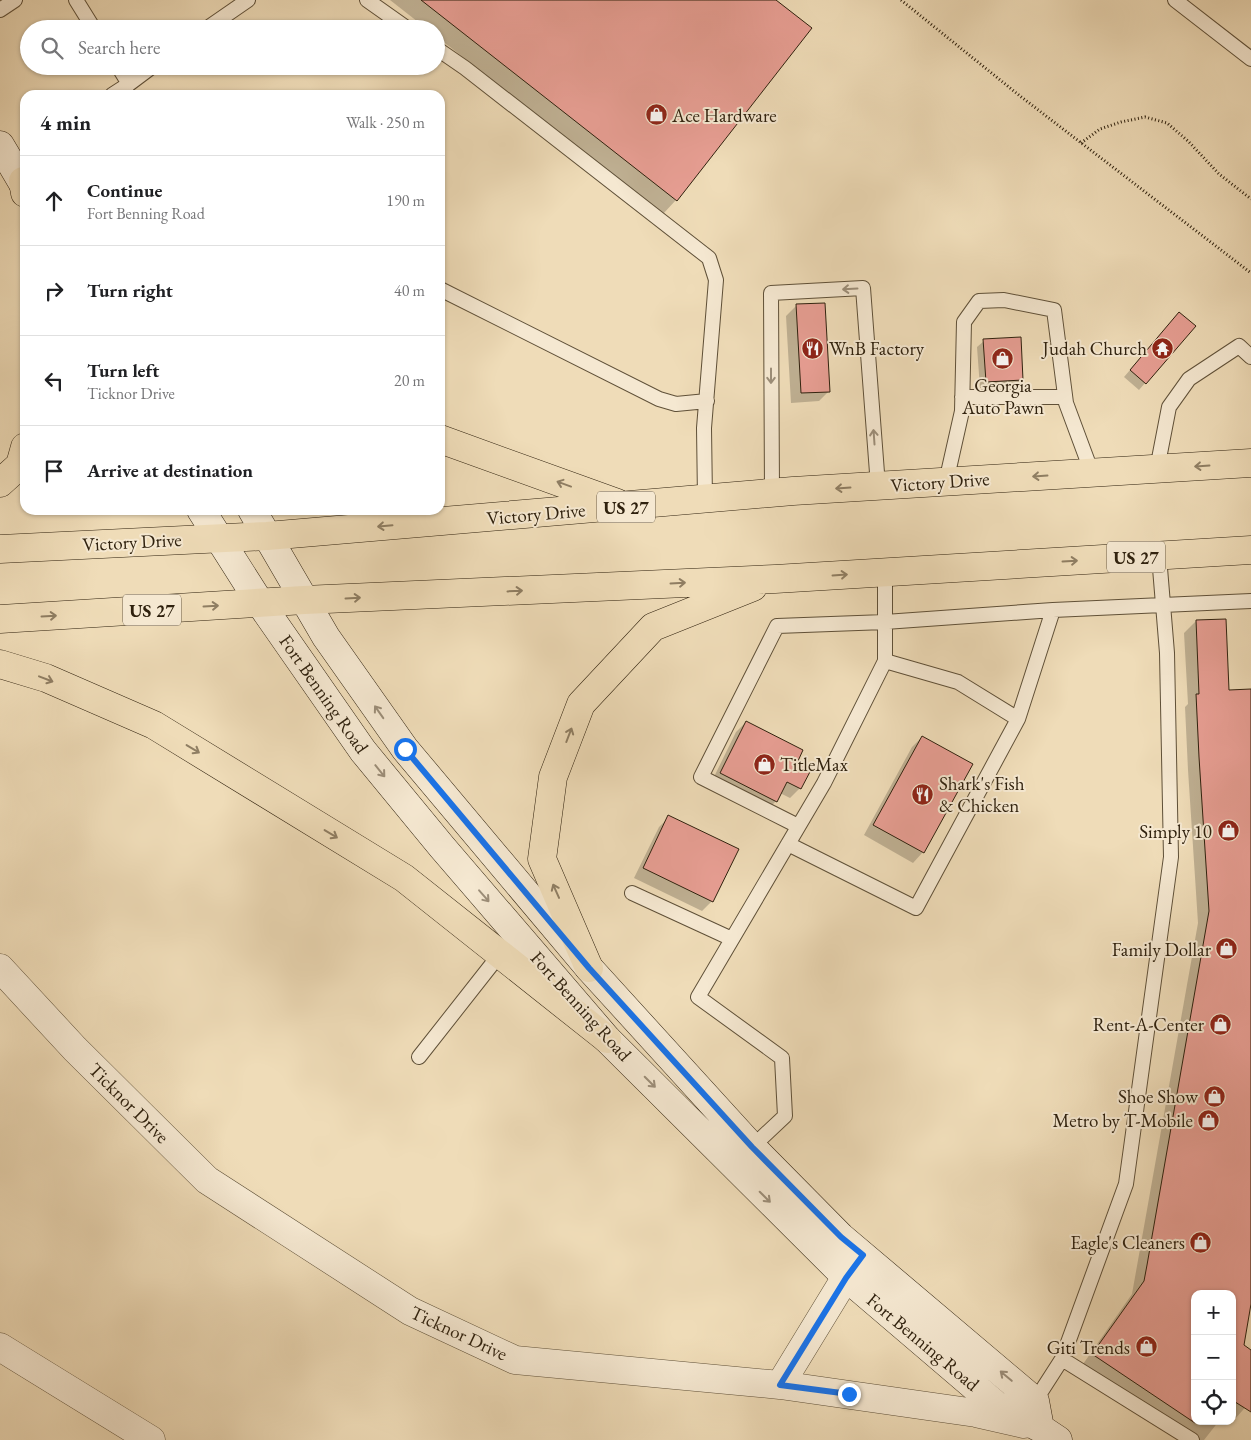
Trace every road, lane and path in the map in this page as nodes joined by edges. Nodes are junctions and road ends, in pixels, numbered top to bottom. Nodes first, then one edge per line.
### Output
1 (15, 0) edge
2 (76, 0) edge
3 (248, 0) edge
4 (367, 0) edge
5 (901, 0) edge
6 (1175, 0) edge
7 (0, 10) edge
8 (88, 20) edge
9 (219, 20) edge
10 (395, 20) edge
11 (445, 54) edge
12 (1251, 59) edge
13 (124, 75) edge
14 (141, 75) edge
15 (129, 84) junction
16 (120, 90) edge
17 (1081, 143) junction
18 (1251, 199) edge
19 (1251, 273) edge
20 (445, 292) edge
21 (1251, 357) edge
22 (962, 397) junction
23 (1065, 397) junction
24 (707, 401) junction
25 (445, 441) edge
26 (1251, 463) edge
27 (20, 464) edge
28 (1157, 469) junction
29 (1092, 473) junction
30 (946, 482) junction
31 (0, 483) edge
32 (878, 486) junction
33 (772, 493) junction
34 (705, 500) junction
35 (626, 506) junction
36 (204, 515) edge
37 (255, 515) edge
38 (267, 536) junction
39 (218, 538) junction
40 (0, 549) edge
41 (1251, 550) edge
42 (1159, 556) junction
43 (885, 572) junction
44 (774, 579) junction
45 (304, 600) junction
46 (1251, 601) edge
47 (260, 603) junction
48 (1163, 605) junction
49 (1053, 610) junction
50 (0, 619) edge
51 (885, 622) junction
52 (885, 662) junction
53 (0, 664) edge
54 (1018, 719) junction
55 (798, 826) junction
56 (788, 844) junction
57 (632, 893) dead end
58 (732, 939) junction
59 (500, 954) junction
60 (0, 968) edge
61 (589, 968) junction
62 (607, 1039) junction
63 (419, 1057) dead end
64 (752, 1147) junction
65 (863, 1255) junction
66 (846, 1278) junction
67 (0, 1348) edge
68 (1062, 1359) junction
69 (780, 1385) junction
70 (1035, 1401) junction
71 (1049, 1434) edge
72 (150, 1440) edge
73 (1192, 1440) edge

1 - 7 lane
2 - 8 lane
3 - 9 lane
4 - 10 lane
5 - 17 path
6 - 12 lane
11 - 24 lane
13 - 15 lane
14 - 15 lane
15 - 16 lane
17 - 18 path
17 - 19 path
20 - 24 lane
21 - 28 lane
22 - 23 lane
22 - 23 lane
22 - 30 lane
23 - 29 lane
24 - 34 lane
35 -> 25 highway
26 -> 28 highway, Victory Drive / US 27
27 - 31 highway
28 - 29 highway, Victory Drive / US 27
29 -> 30 highway, Victory Drive / US 27
30 - 32 highway, Victory Drive / US 27
32 -> 33 highway, Victory Drive / US 27
32 -> 33 lane
33 - 34 highway, Victory Drive / US 27
34 - 35 highway, Victory Drive / US 27
35 -> 38 highway, Victory Drive / US 27
36 - 39 street, Fort Benning Road
37 - 38 street, Fort Benning Road
38 - 39 highway, Victory Drive / US 27
38 - 45 street, Fort Benning Road
39 - 40 highway, Victory Drive / US 27
39 - 47 street, Fort Benning Road
41 - 42 highway, US 27
43 -> 42 highway, US 27
42 - 48 lane
44 -> 43 highway, US 27
43 - 51 lane
45 -> 44 highway, US 27
61 -> 44 highway
45 - 47 highway, US 27
61 -> 45 street, Fort Benning Road
46 - 48 lane
50 -> 47 highway, US 27
47 -> 62 street, Fort Benning Road
48 - 49 lane
48 - 68 lane
49 - 51 lane
49 - 54 lane
51 - 52 lane
51 - 55 lane
52 - 54 lane
52 - 55 lane
53 -> 59 highway
54 - 56 lane
55 - 56 lane
56 - 58 lane
57 - 58 lane
58 - 64 lane
59 - 62 highway
59 - 63 lane
60 - 69 street, Ticknor Drive
61 - 64 street, Fort Benning Road
62 -> 66 street, Fort Benning Road
64 - 65 street, Fort Benning Road
65 - 66 street
70 -> 65 street, Fort Benning Road
66 - 69 street
66 - 71 street, Fort Benning Road
67 - 72 street
68 - 70 lane
68 - 73 lane
69 - 71 street, Ticknor Drive
70 - 71 street

